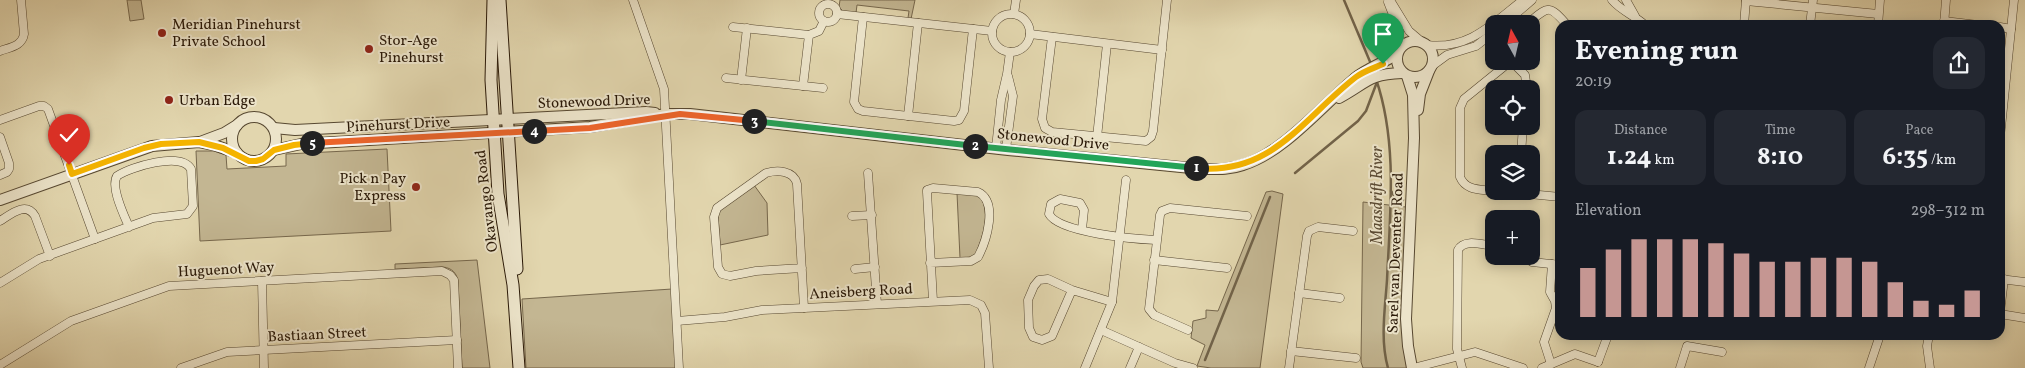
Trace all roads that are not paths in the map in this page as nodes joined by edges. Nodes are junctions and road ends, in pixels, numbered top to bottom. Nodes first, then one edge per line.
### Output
1 (21, 0) edge
2 (493, 0) edge
3 (500, 0) edge
4 (633, 0) edge
5 (1016, 0) edge
6 (1167, 0) edge
7 (1389, 0) edge
8 (1523, 0) edge
9 (1532, 0) edge
10 (1612, 0) edge
11 (1626, 0) edge
12 (1880, 0) edge
13 (1946, 0) edge
14 (2014, 0) edge
15 (1746, 1) edge
16 (1812, 4) edge
17 (837, 14) junction
18 (1014, 14) junction
19 (1878, 14) junction
20 (1514, 15) edge
21 (1538, 15) edge
22 (1635, 16) junction
23 (863, 17) junction
24 (1563, 20) edge
25 (1639, 20) edge
26 (1744, 20) edge
27 (1810, 20) edge
28 (1878, 20) edge
29 (1944, 20) edge
30 (824, 21) junction
31 (918, 23) junction
32 (733, 27) dead end
33 (747, 28) junction
34 (2005, 28) edge
35 (974, 29) junction
36 (2011, 29) junction
37 (992, 31) junction
38 (1030, 34) junction
39 (809, 35) junction
40 (1052, 37) junction
41 (1485, 39) edge
42 (1107, 44) junction
43 (1425, 44) junction
44 (1162, 50) junction
45 (0, 51) edge
46 (1398, 51) junction
47 (1010, 52) junction
48 (2005, 64) edge
49 (1381, 69) junction
50 (1430, 69) junction
51 (1500, 70) edge
52 (1007, 74) junction
53 (1405, 74) junction
54 (726, 78) dead end
55 (741, 80) junction
56 (803, 86) junction
57 (823, 88) dead end
58 (666, 114) junction
59 (908, 116) junction
60 (524, 118) joint
61 (507, 119) junction
62 (0, 120) edge
63 (493, 120) junction
64 (238, 124) junction
65 (274, 128) junction
66 (525, 132) joint
67 (508, 133) junction
68 (494, 134) junction
69 (0, 137) edge
70 (1097, 137) junction
71 (1414, 138) junction
72 (199, 142) junction
73 (1001, 149) junction
74 (274, 150) junction
75 (237, 153) junction
76 (868, 173) dead end
77 (72, 174) junction
78 (0, 176) edge
79 (1126, 180) dead end
80 (1485, 190) edge
81 (1540, 195) edge
82 (1555, 196) edge
83 (0, 200) edge
84 (872, 215) junction
85 (852, 216) dead end
86 (1247, 216) dead end
87 (0, 221) edge
88 (129, 227) junction
89 (1082, 229) junction
90 (1353, 231) dead end
91 (1120, 238) junction
92 (96, 239) junction
93 (1156, 240) junction
94 (1485, 245) edge
95 (50, 256) junction
96 (1154, 260) junction
97 (930, 262) junction
98 (1540, 263) edge
99 (1555, 265) edge
100 (875, 267) junction
101 (802, 268) junction
102 (855, 268) dead end
103 (1227, 268) dead end
104 (1555, 269) edge
105 (2005, 279) edge
106 (262, 281) junction
107 (2025, 282) edge
108 (0, 283) edge
109 (1072, 290) junction
110 (1299, 293) junction
111 (1340, 298) dead end
112 (933, 301) junction
113 (1112, 302) junction
114 (877, 304) junction
115 (1555, 305) edge
116 (804, 308) junction
117 (1555, 311) edge
118 (2005, 314) edge
119 (2025, 318) edge
120 (677, 321) junction
121 (1101, 330) junction
122 (1188, 330) dead end
123 (457, 340) junction
124 (1606, 340) edge
125 (1878, 340) edge
126 (1929, 340) edge
127 (1139, 347) junction
128 (264, 350) junction
129 (1291, 351) junction
130 (1722, 352) dead end
131 (1458, 356) junction
132 (1356, 358) dead end
133 (1551, 364) junction
134 (0, 365) edge
135 (1599, 365) edge
136 (180, 368) edge
137 (264, 368) edge
138 (458, 368) edge
139 (521, 368) edge
140 (679, 368) edge
141 (989, 368) edge
142 (1084, 368) edge
143 (1130, 368) edge
144 (1192, 368) edge
145 (1289, 368) edge
146 (1413, 368) edge
147 (1462, 368) edge
148 (1523, 368) edge
149 (1542, 368) edge
150 (1680, 368) edge
151 (1869, 368) edge
152 (1930, 368) edge

1 - 45 street
2 - 63 main road, Okavango Road
3 - 61 main road, Okavango Road
4 - 58 street
5 - 18 street
6 - 44 street
7 - 43 street
7 - 46 street
8 - 43 street
9 - 20 street
10 - 22 street
11 - 22 street
12 - 19 street
13 - 29 street
14 - 36 street
15 - 16 street
15 - 26 street
16 - 19 street
16 - 27 street
17 - 23 street
17 - 30 street
17 - 30 street
18 - 37 street
18 - 38 street
19 - 28 street
21 - 24 street
22 - 25 street
23 - 31 street
23 - 59 street
30 - 39 street
31 - 35 street
31 - 59 street
32 - 33 street
33 - 39 street
33 - 55 street
34 - 36 street
35 - 37 street
35 - 59 street
36 - 48 street
37 - 47 street
38 - 40 street
38 - 47 street
39 - 56 street
40 - 42 street
40 - 70 street
41 - 50 street
42 - 44 street
42 - 70 street
43 - 46 street
43 - 50 street
44 - 70 street
46 - 49 street, Stonewood Drive
46 - 53 street
47 - 52 street
49 - 53 street, Stonewood Drive
49 - 73 street, Stonewood Drive
50 - 53 street
50 - 71 street, Sarel van Deventer Road
51 - 80 street
52 - 73 street
52 - 73 street
53 - 71 street, Sarel van Deventer Road
54 - 55 street
55 - 56 street
56 - 57 street
58 - 60 street, Stonewood Drive
58 - 66 street, Stonewood Drive
58 - 73 street, Stonewood Drive
58 - 120 street
60 - 61 street, Pinehurst Drive
61 - 63 street, Pinehurst Drive
61 - 67 main road, Okavango Road
62 - 77 street
63 - 65 street, Pinehurst Drive
63 - 68 main road, Okavango Road
64 - 65 street
64 - 72 street
64 - 75 street
65 - 74 street
66 - 67 street, Pinehurst Drive
67 - 68 street, Pinehurst Drive
67 - 139 main road, Okavango Road
68 - 74 street, Pinehurst Drive
68 - 139 main road, Okavango Road
69 - 78 street
71 - 146 street, Sarel van Deventer Road
72 - 75 street
72 - 77 street
74 - 75 street
76 - 84 street
77 - 83 street
77 - 92 street
79 - 91 street
81 - 82 street
84 - 85 street
84 - 100 street
86 - 93 street
87 - 95 street
88 - 88 street
88 - 92 street
89 - 89 street
89 - 91 street
90 - 110 street
91 - 93 street
91 - 113 street
92 - 95 street
93 - 96 street
94 - 131 street
95 - 108 street
96 - 103 street
96 - 122 street
97 - 97 street
97 - 112 street
98 - 99 street
100 - 102 street
100 - 114 street
101 - 101 street
101 - 116 street
104 - 115 street
105 - 107 street
106 - 123 street, Huguenot Way
106 - 128 street
106 - 134 street, Huguenot Way
109 - 109 street
109 - 113 street
110 - 111 street
110 - 129 street
112 - 114 street, Aneisberg Road
112 - 141 street, Aneisberg Road
113 - 121 street
114 - 116 street, Aneisberg Road
116 - 120 street, Aneisberg Road
117 - 133 street
118 - 119 street
120 - 140 street
121 - 127 street
121 - 142 street
123 - 128 street, Bastiaan Street
123 - 138 street
124 - 135 street
125 - 151 street
126 - 152 street
127 - 143 street
127 - 144 street
128 - 136 street, Bastiaan Street
128 - 137 street
129 - 132 street
129 - 145 street
130 - 150 street
131 - 146 street
131 - 147 street
131 - 148 street
133 - 135 street
133 - 149 street

